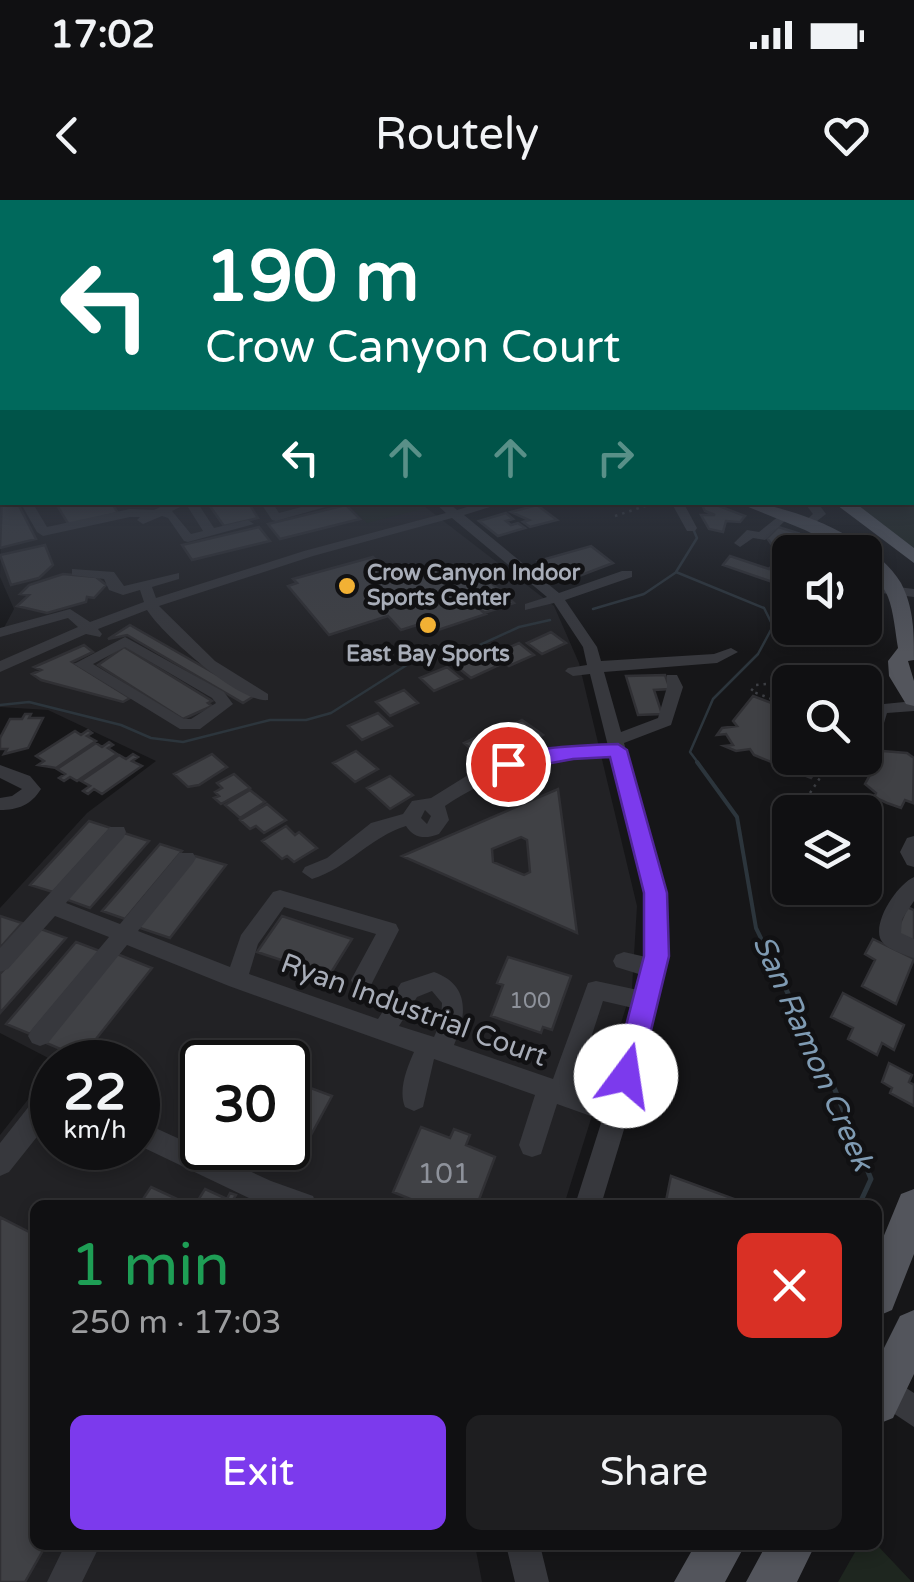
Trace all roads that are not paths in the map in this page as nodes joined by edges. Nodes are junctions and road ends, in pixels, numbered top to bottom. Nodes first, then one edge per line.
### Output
1 (39, 524) edge
2 (69, 524) edge
3 (130, 524) edge
4 (179, 524) edge
5 (206, 524) edge
6 (246, 524) edge
7 (392, 524) edge
8 (410, 524) edge
9 (472, 524) edge
10 (689, 524) edge
11 (775, 524) edge
12 (871, 524) edge
13 (404, 527) junction
14 (436, 528) dead end
15 (691, 528) dead end
16 (211, 533) junction
17 (62, 542) dead end
18 (331, 542) junction
19 (740, 543) dead end
20 (914, 557) edge
21 (346, 558) dead end
22 (261, 566) junction
23 (882, 570) edge
24 (76, 572) dead end
25 (627, 574) dead end
26 (174, 576) dead end
27 (275, 578) dead end
28 (906, 592) edge
29 (149, 595) junction
30 (558, 598) junction
31 (530, 608) dead end
32 (85, 625) junction
33 (0, 633) edge
34 (112, 648) junction
35 (912, 650) edge
36 (731, 652) dead end
37 (0, 655) edge
38 (0, 668) edge
39 (599, 668) junction
40 (573, 672) dead end
41 (672, 678) dead end
42 (262, 697) dead end
43 (914, 702) edge
44 (882, 709) edge
45 (616, 745) junction
46 (0, 770) edge
47 (0, 804) edge
48 (117, 832) dead end
49 (914, 844) edge
50 (186, 858) dead end
51 (914, 860) edge
52 (312, 872) dead end
53 (914, 885) edge
54 (52, 906) junction
55 (122, 934) junction
56 (914, 949) edge
57 (624, 961) dead end
58 (0, 963) edge
59 (653, 968) junction
60 (237, 978) junction
61 (362, 980) dead end
62 (645, 1001) junction
63 (384, 1029) junction
64 (40, 1036) dead end
65 (434, 1047) junction
66 (554, 1092) junction
67 (414, 1099) dead end
68 (617, 1112) junction
69 (30, 1125) edge
70 (160, 1144) edge
71 (532, 1145) dead end
72 (0, 1163) edge
73 (265, 1199) edge
74 (590, 1200) edge
75 (914, 1207) edge
76 (882, 1286) edge
77 (914, 1330) edge
78 (897, 1396) edge
79 (80, 1550) edge
80 (524, 1550) edge
81 (719, 1550) edge
82 (789, 1550) edge
83 (64, 1582) edge
84 (532, 1582) edge
85 (698, 1582) edge
86 (770, 1582) edge

1 - 2 street
3 - 17 street
4 - 16 street
5 - 16 street
6 - 16 street
7 - 18 street
8 - 13 street
9 - 30 street
10 - 15 street
11 - 19 street
12 - 20 highway
13 - 14 street
13 - 18 street
18 - 21 street
18 - 22 street
18 - 29 street
22 - 27 street
22 - 29 street
23 - 28 main road
24 - 29 street
25 - 30 street
26 - 29 street
28 - 35 main road
29 - 32 street
29 - 42 street
30 - 31 street
30 - 39 street
32 - 33 street
32 - 34 street
32 - 37 street
32 - 38 street
34 - 34 street
35 - 43 main road
36 - 39 street
39 - 40 street
39 - 45 street
41 - 45 street
43 - 44 street
45 - 52 street
45 - 59 street
46 - 47 street
48 - 54 street
49 - 51 street
50 - 55 street
53 - 56 street
54 - 55 street, Ryan Industrial Court
54 - 58 street
55 - 60 street, Ryan Industrial Court
55 - 64 street
57 - 59 street
59 - 62 street
60 - 61 street
60 - 63 street, Ryan Industrial Court
62 - 66 street
62 - 68 street
63 - 65 street, Ryan Industrial Court
63 - 65 street
65 - 66 street, Ryan Industrial Court
65 - 67 street
66 - 68 street, Ryan Industrial Court
66 - 71 street
68 - 74 street
69 - 72 street
70 - 73 street
75 - 76 main road
77 - 78 main road
79 - 83 street
80 - 84 street
81 - 85 main road
82 - 86 main road

